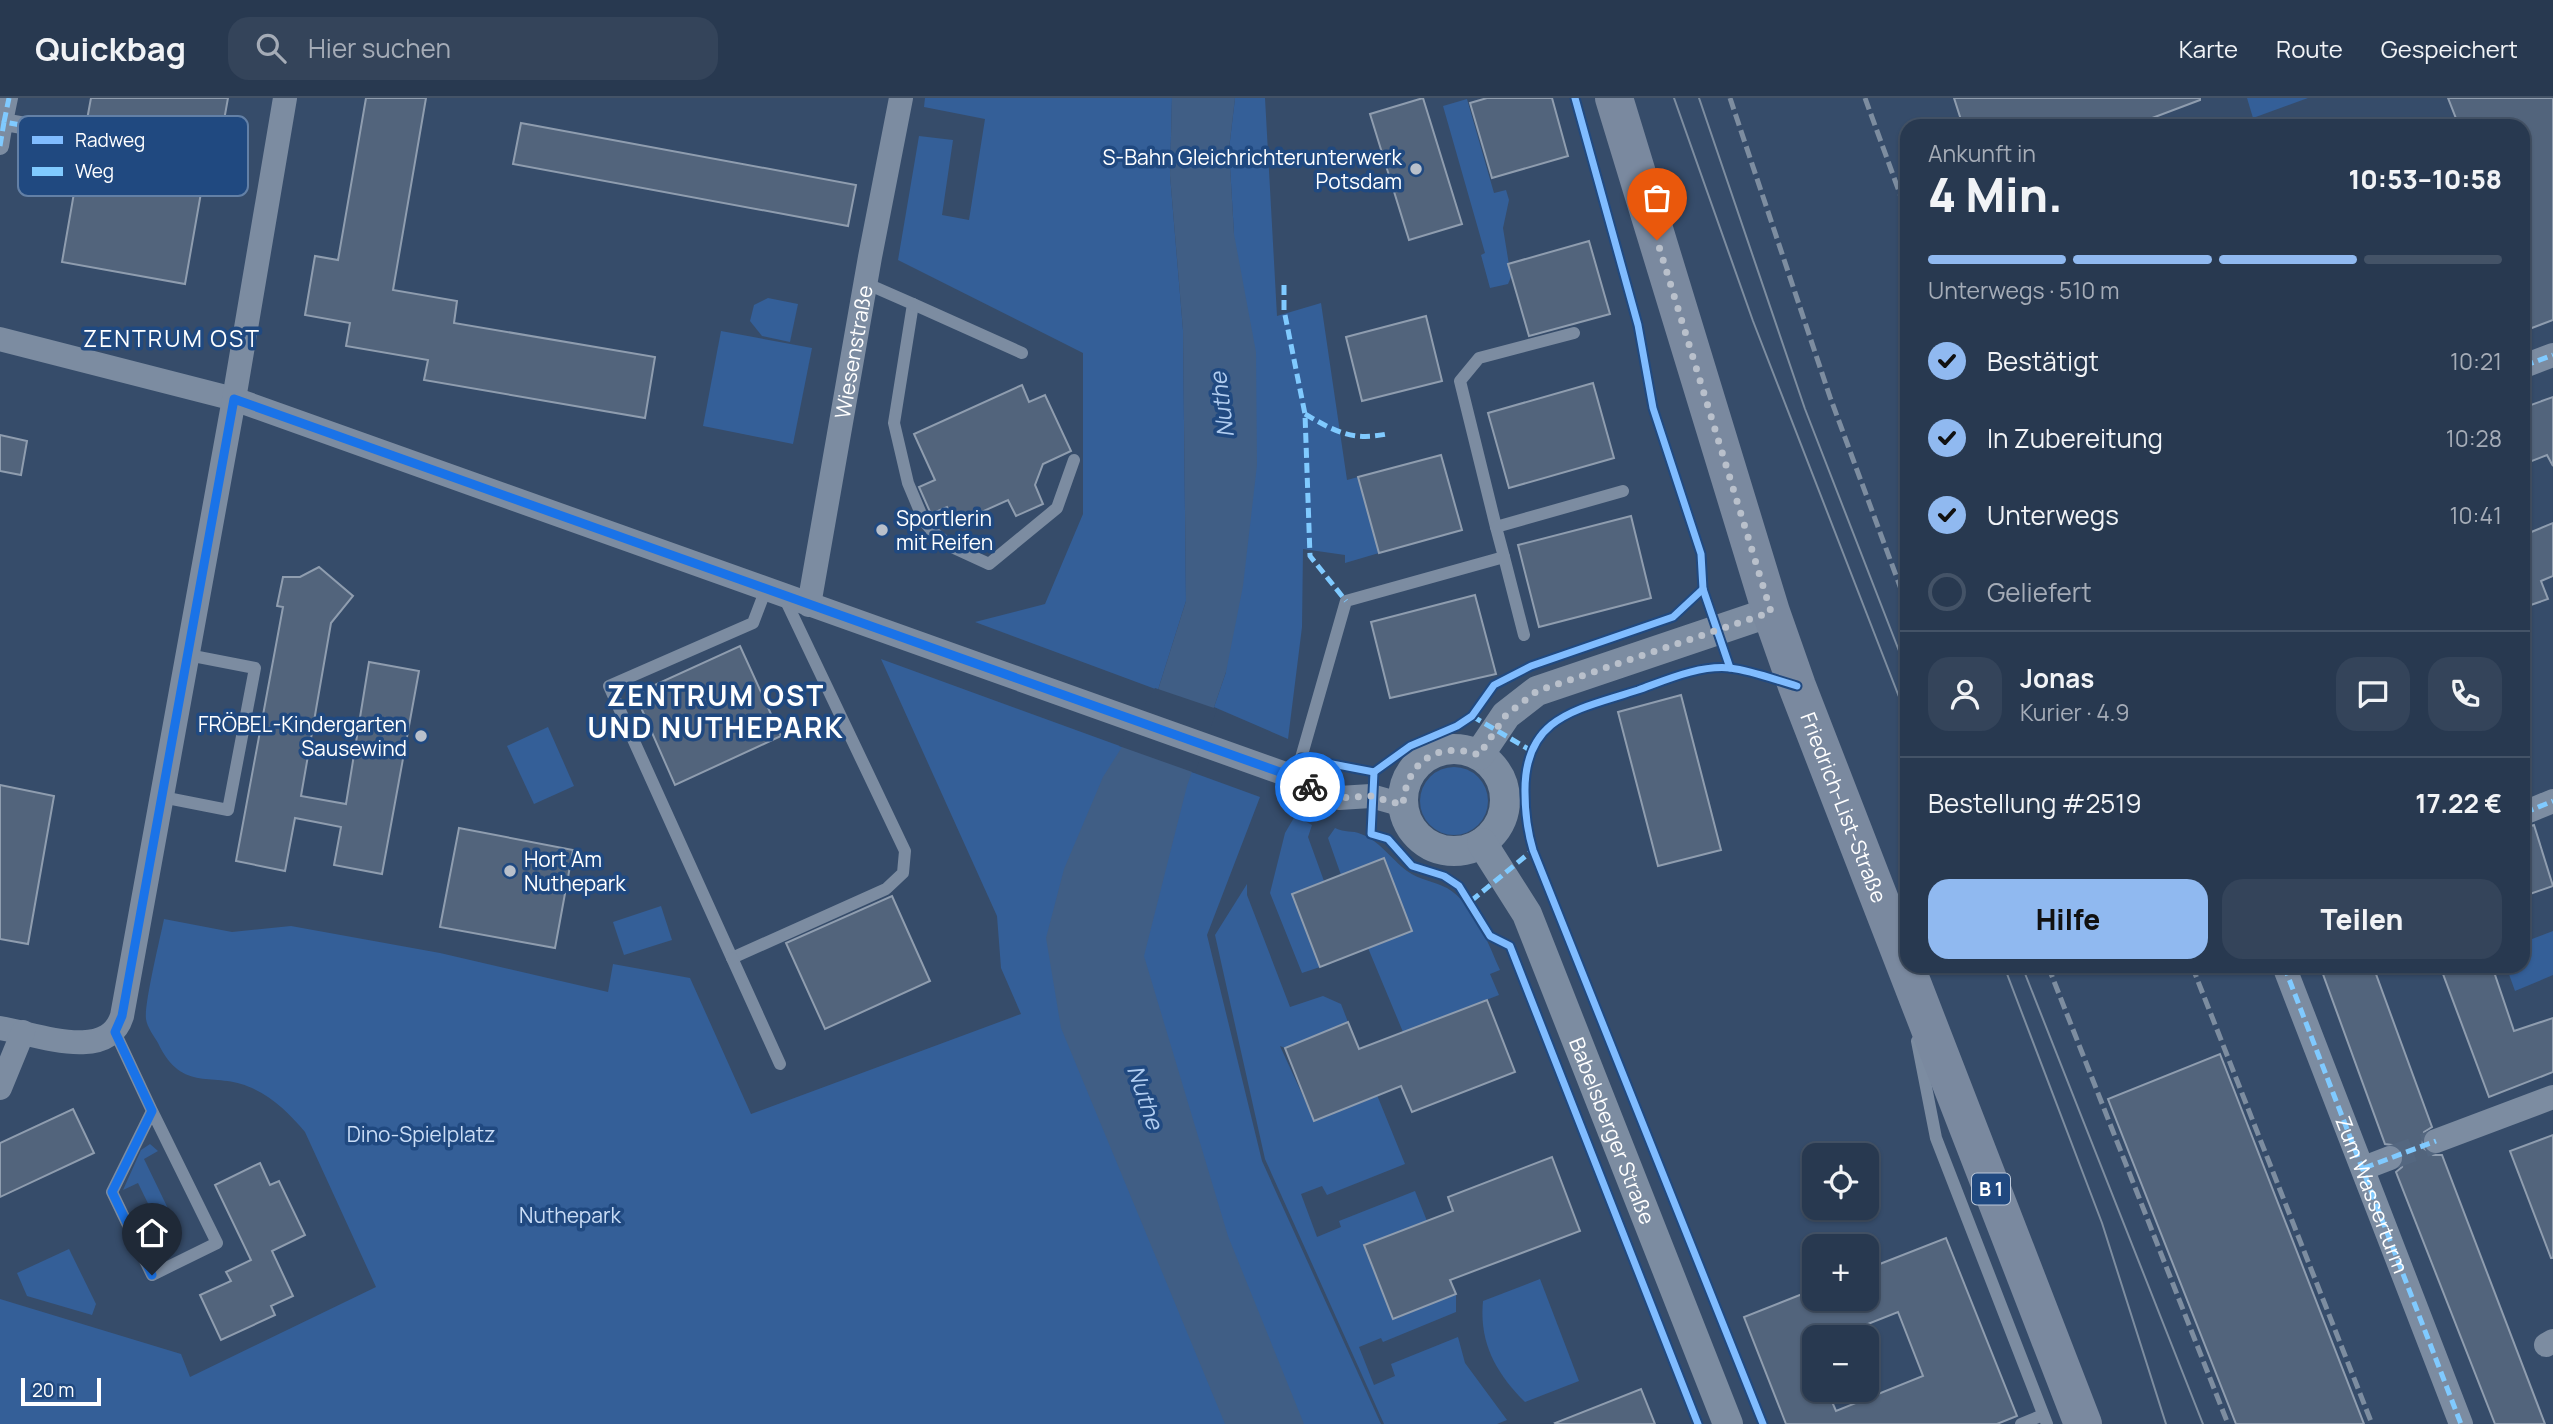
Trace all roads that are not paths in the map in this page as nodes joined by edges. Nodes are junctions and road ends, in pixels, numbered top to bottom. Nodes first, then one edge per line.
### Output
1 (9, 98) edge
2 (285, 98) edge
3 (901, 98) edge
4 (1614, 98) edge
5 (5, 122) junction
6 (18, 124) edge
7 (0, 146) edge
8 (865, 283) junction
9 (913, 304) junction
10 (1574, 334) dead end
11 (0, 338) edge
12 (1022, 353) dead end
13 (2553, 355) edge
14 (2530, 364) edge
15 (234, 399) junction
16 (1074, 460) dead end
17 (1623, 491) dead end
18 (1496, 527) junction
19 (1504, 557) junction
20 (774, 592) junction
21 (809, 605) junction
22 (1771, 612) junction
23 (1524, 635) dead end
24 (188, 655) junction
25 (1479, 755) junction
26 (1291, 776) junction
27 (162, 797) junction
28 (2553, 802) edge
29 (1403, 805) junction
30 (2530, 811) edge
31 (1482, 843) junction
32 (1899, 955) joint
33 (732, 958) junction
34 (1900, 960) edge
35 (1903, 973) edge
36 (1906, 973) edge
37 (2287, 973) edge
38 (11, 1030) edge
39 (115, 1032) junction
40 (780, 1065) dead end
41 (0, 1088) edge
42 (2553, 1097) edge
43 (152, 1111) junction
44 (2436, 1141) tunnel mouth
45 (2390, 1158) tunnel mouth
46 (2364, 1168) junction
47 (2045, 1420) edge
48 (1728, 1424) edge
49 (2021, 1424) edge
50 (2083, 1424) edge
51 (2461, 1424) edge

1 - 5 street
2 - 15 street
3 - 8 street, Wiesenstraße
4 - 22 main road, Friedrich-List-Straße / B 1
5 - 6 street
5 - 7 street
8 - 9 lane
8 - 21 street, Wiesenstraße
9 - 12 lane
9 - 16 lane
10 - 18 lane
11 - 15 street
13 - 14 street
15 - 20 street
15 - 24 street
17 - 18 lane
18 - 19 lane
19 - 23 lane
19 - 26 lane
20 - 21 street
20 - 33 lane
20 - 33 lane
21 - 26 street
22 - 25 street
22 - 32 main road, Friedrich-List-Straße / B 1
24 - 27 street
24 - 27 lane
25 - 29 street
25 - 31 street
26 - 29 street
27 - 39 street
28 - 30 street
29 - 31 street
31 - 48 street, Babelsberger Straße
32 - 34 lane
33 - 40 lane
35 - 47 lane
36 - 50 main road, Friedrich-List-Straße / B 1
37 - 46 street, Zum Wasserturm
38 - 39 street
38 - 41 street
39 - 43 lane
42 - 44 street
43 - 43 lane
45 - 46 street
46 - 51 street, Zum Wasserturm
47 - 49 lane

